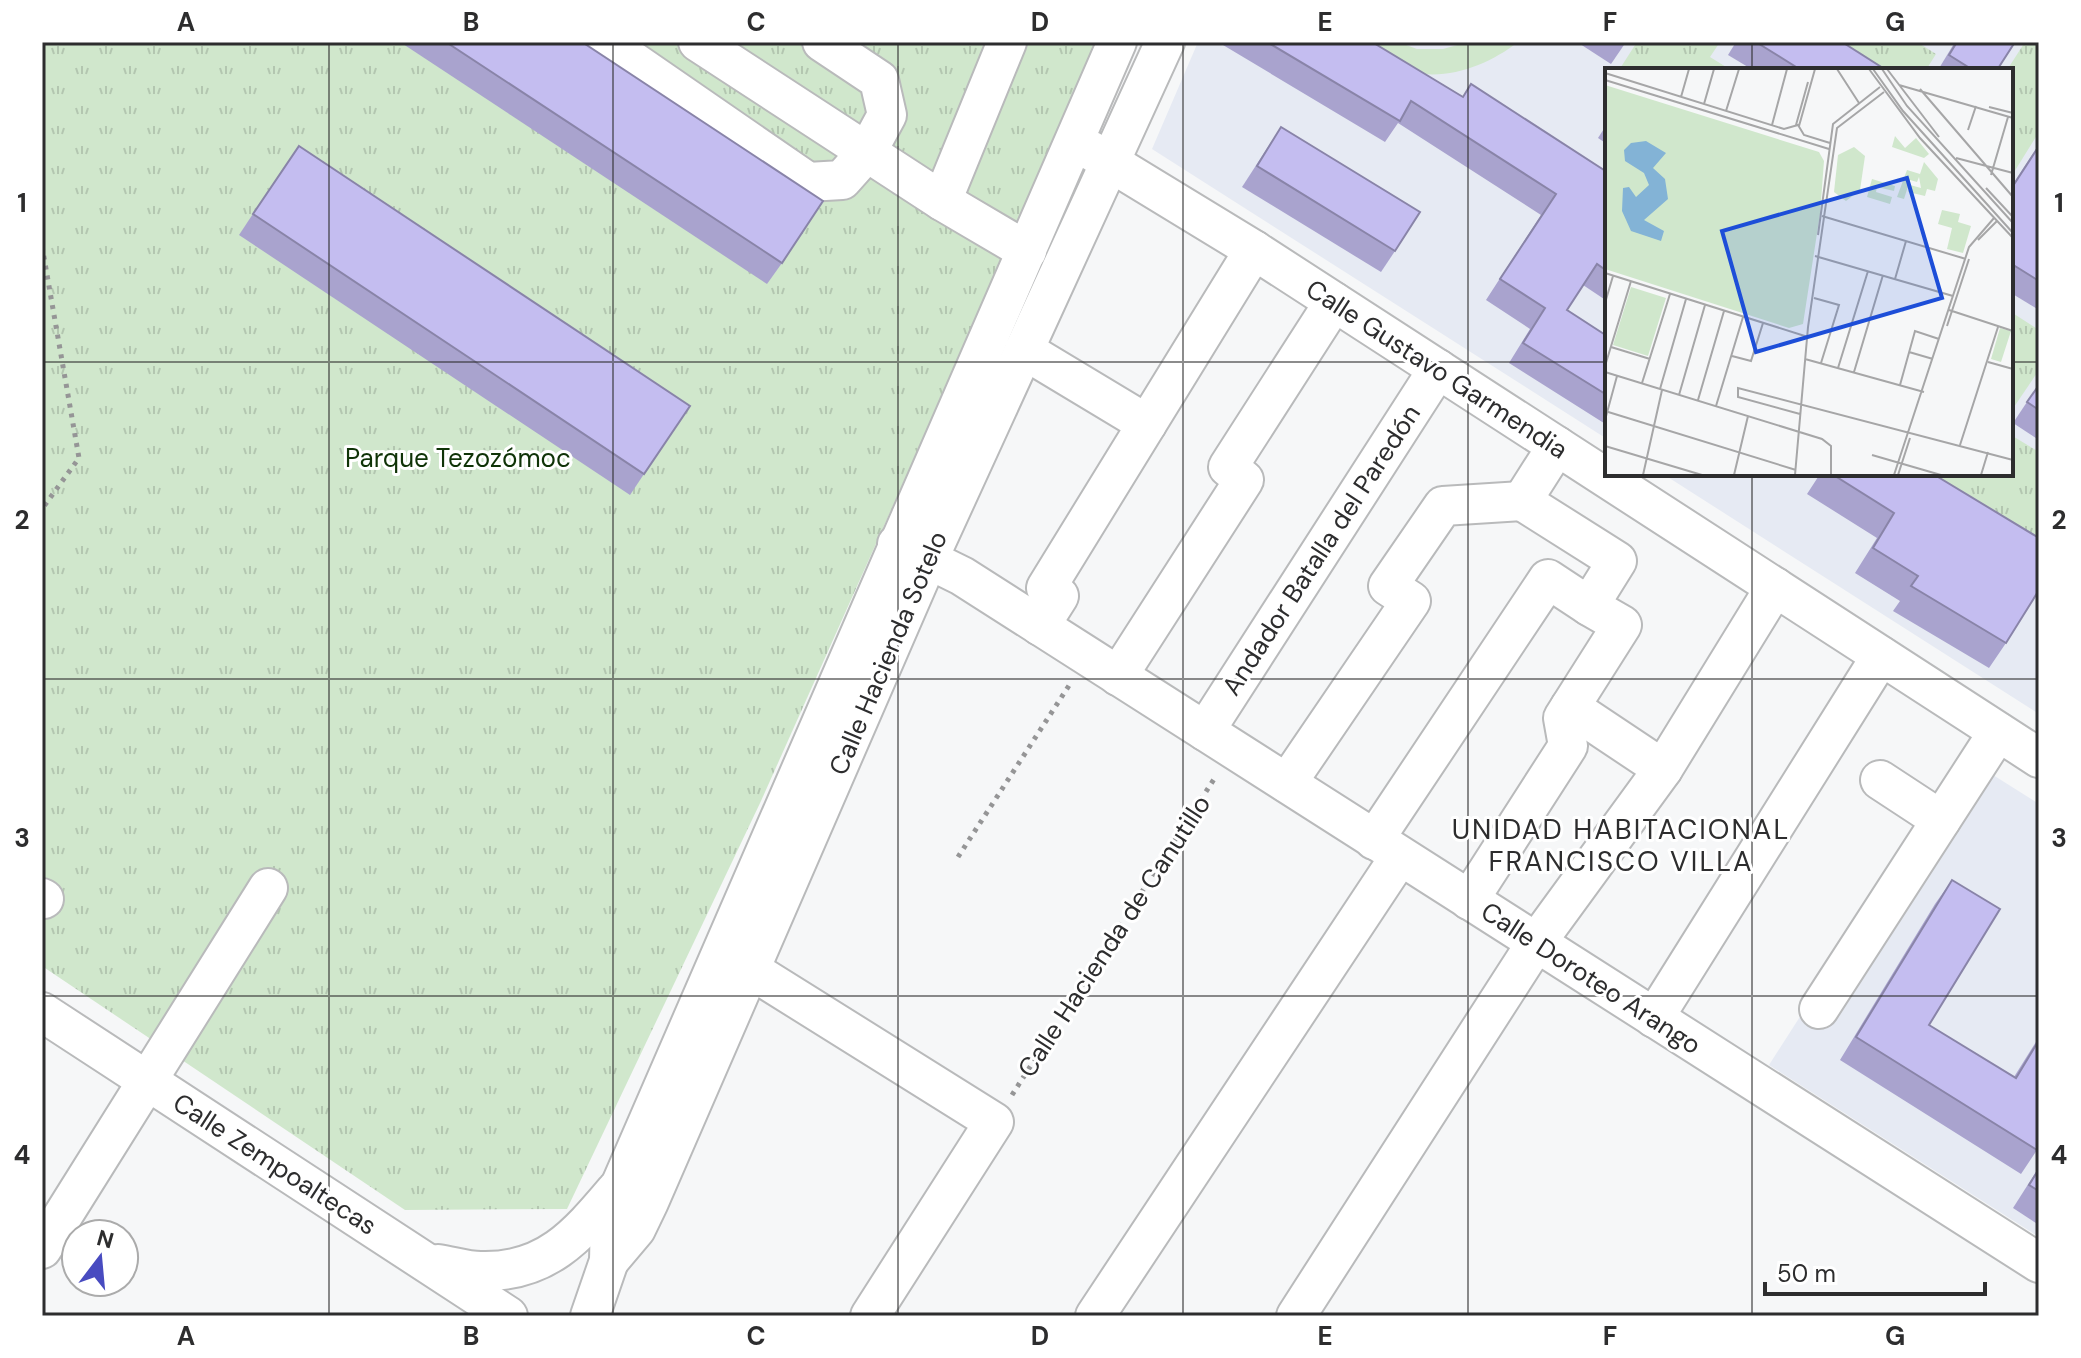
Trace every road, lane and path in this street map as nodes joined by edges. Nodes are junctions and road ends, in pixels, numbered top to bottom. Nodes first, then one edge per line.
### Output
1 (605, 42) edge
2 (698, 42) edge
3 (822, 42) edge
4 (1007, 42) edge
5 (1117, 42) edge
6 (1165, 42) edge
7 (1073, 141) junction
8 (867, 152) junction
9 (1111, 160) junction
10 (942, 201) junction
11 (42, 246) edge
12 (1254, 250) junction
13 (1027, 251) junction
14 (1334, 302) junction
15 (1024, 350) junction
16 (1438, 369) junction
17 (1147, 424) junction
18 (1557, 446) junction
19 (1522, 501) junction
20 (42, 509) edge
21 (913, 552) junction
22 (1775, 587) junction
23 (1589, 606) junction
24 (1040, 626) junction
25 (1881, 656) junction
26 (1103, 666) junction
27 (1570, 707) junction
28 (1998, 732) junction
29 (1220, 740) junction
30 (2039, 758) edge
31 (1663, 769) junction
32 (1880, 780) dead end
33 (1287, 783) junction
34 (1941, 820) junction
35 (1387, 848) junction
36 (958, 857) dead end
37 (268, 888) dead end
38 (1469, 900) junction
39 (1536, 943) junction
40 (751, 970) junction
41 (1819, 1009) dead end
42 (42, 1012) edge
43 (1654, 1018) junction
44 (148, 1082) junction
45 (994, 1122) junction
46 (620, 1186) junction
47 (42, 1249) edge
48 (609, 1261) junction
49 (427, 1262) junction
50 (2039, 1263) edge
51 (508, 1316) edge
52 (590, 1316) edge
53 (870, 1316) edge
54 (1095, 1316) edge
55 (1296, 1316) edge

1 - 8 street
2 - 8 street
3 - 8 street
4 - 10 street
5 - 7 street, Calle Hacienda Sotelo
6 - 9 street, Calle Hacienda Sotelo
7 - 9 street, Calle Gustavo Garmendia
7 - 13 street, Calle Hacienda Sotelo
8 - 10 street
9 - 12 street, Calle Gustavo Garmendia
9 - 15 street, Calle Hacienda Sotelo
10 - 13 street
11 - 20 path
12 - 14 street, Calle Gustavo Garmendia
12 - 17 street
13 - 21 street, Calle Hacienda Sotelo
14 - 16 street, Calle Gustavo Garmendia
14 - 26 street
15 - 17 street
15 - 21 street, Calle Hacienda Sotelo
16 - 18 street, Calle Gustavo Garmendia
16 - 29 street, Andador Batalla del Paredón
17 - 24 street
18 - 19 street
18 - 22 street, Calle Gustavo Garmendia
19 - 23 street
19 - 33 street
21 - 24 street, Calle Doroteo Arango
21 - 40 street, Calle Hacienda Sotelo
21 - 46 street, Calle Hacienda Sotelo
22 - 25 street, Calle Gustavo Garmendia
22 - 31 street
23 - 27 street
23 - 35 street
24 - 26 street, Calle Doroteo Arango
25 - 28 street, Calle Gustavo Garmendia
25 - 43 street
26 - 29 street, Calle Doroteo Arango
26 - 36 path
27 - 31 street
27 - 38 street
28 - 30 street, Calle Gustavo Garmendia
28 - 34 street
29 - 33 street, Calle Doroteo Arango
29 - 45 path, Calle Hacienda de Canutillo
31 - 39 street
32 - 34 street
33 - 35 street, Calle Doroteo Arango
34 - 41 street
35 - 38 street, Calle Doroteo Arango
35 - 54 street
37 - 44 street
38 - 39 street, Calle Doroteo Arango
39 - 43 street, Calle Doroteo Arango
39 - 55 street
40 - 45 street
40 - 48 street, Calle Hacienda Sotelo
42 - 44 street, Calle Zempoaltecas
43 - 50 street, Calle Doroteo Arango
44 - 47 street
44 - 49 street, Calle Zempoaltecas
45 - 53 street
46 - 48 street, Calle Hacienda Sotelo
46 - 49 street
48 - 52 street, Calle Hacienda Sotelo
49 - 51 street, Calle Zempoaltecas

